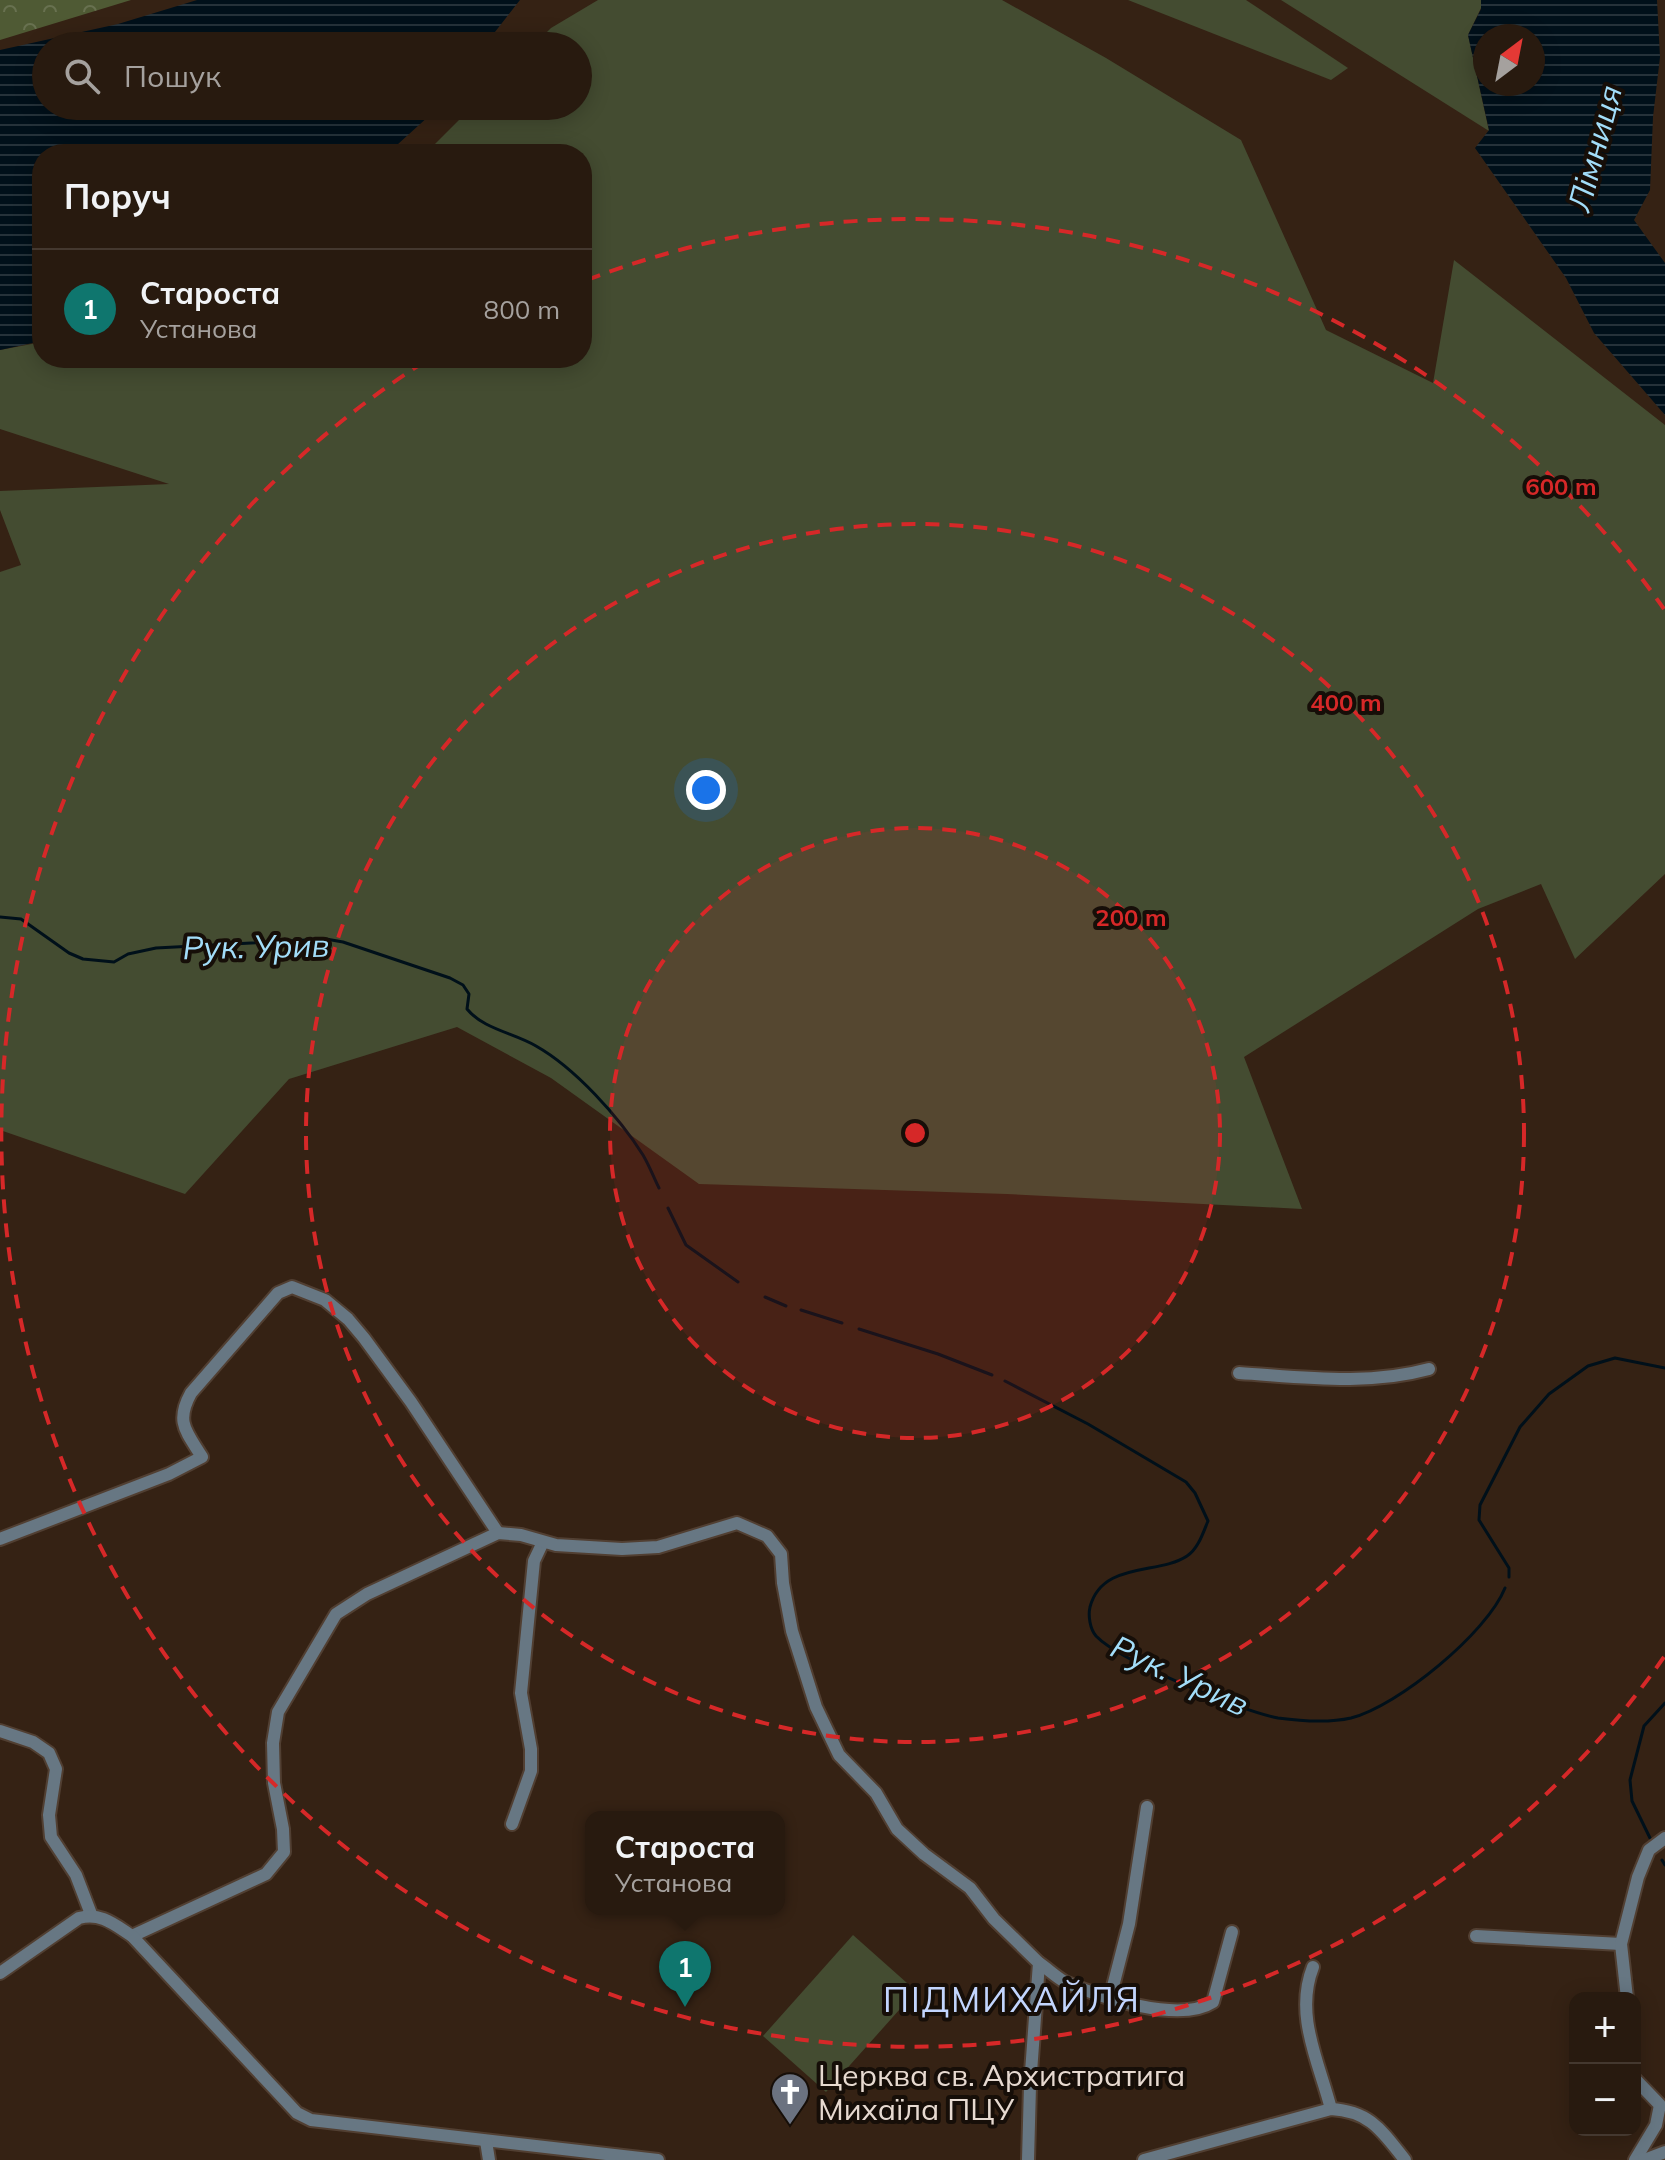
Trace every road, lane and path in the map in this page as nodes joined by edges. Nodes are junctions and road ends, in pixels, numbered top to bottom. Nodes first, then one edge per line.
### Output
1 (1429, 1369) dead end
2 (1239, 1373) dead end
3 (498, 1533) junction
4 (0, 1539) edge
5 (543, 1542) junction
6 (0, 1731) edge
7 (1147, 1807) dead end
8 (512, 1824) dead end
9 (1665, 1838) edge
10 (91, 1914) junction
11 (1232, 1932) dead end
12 (132, 1936) junction
13 (1476, 1936) dead end
14 (1621, 1944) junction
15 (1039, 1963) junction
16 (1313, 1967) dead end
17 (0, 1973) edge
18 (1626, 1992) edge
19 (1110, 1998) junction
20 (1641, 2085) edge
21 (1331, 2109) junction
22 (486, 2141) junction
23 (1665, 2152) edge
24 (489, 2160) edge
25 (658, 2160) edge
26 (1028, 2160) edge
27 (1144, 2160) edge
28 (1405, 2160) edge
29 (1635, 2160) edge
30 (1644, 2160) edge

1 - 2 street
3 - 4 street
3 - 5 street
3 - 12 street
5 - 8 street
5 - 15 street
6 - 10 street
7 - 19 street
9 - 14 street
10 - 12 street
10 - 17 street
11 - 19 street
12 - 22 street
13 - 14 street
14 - 18 street
15 - 19 street
15 - 26 street
16 - 21 street
20 - 29 street
21 - 27 street
21 - 28 street
22 - 24 street
22 - 25 street
23 - 30 street

